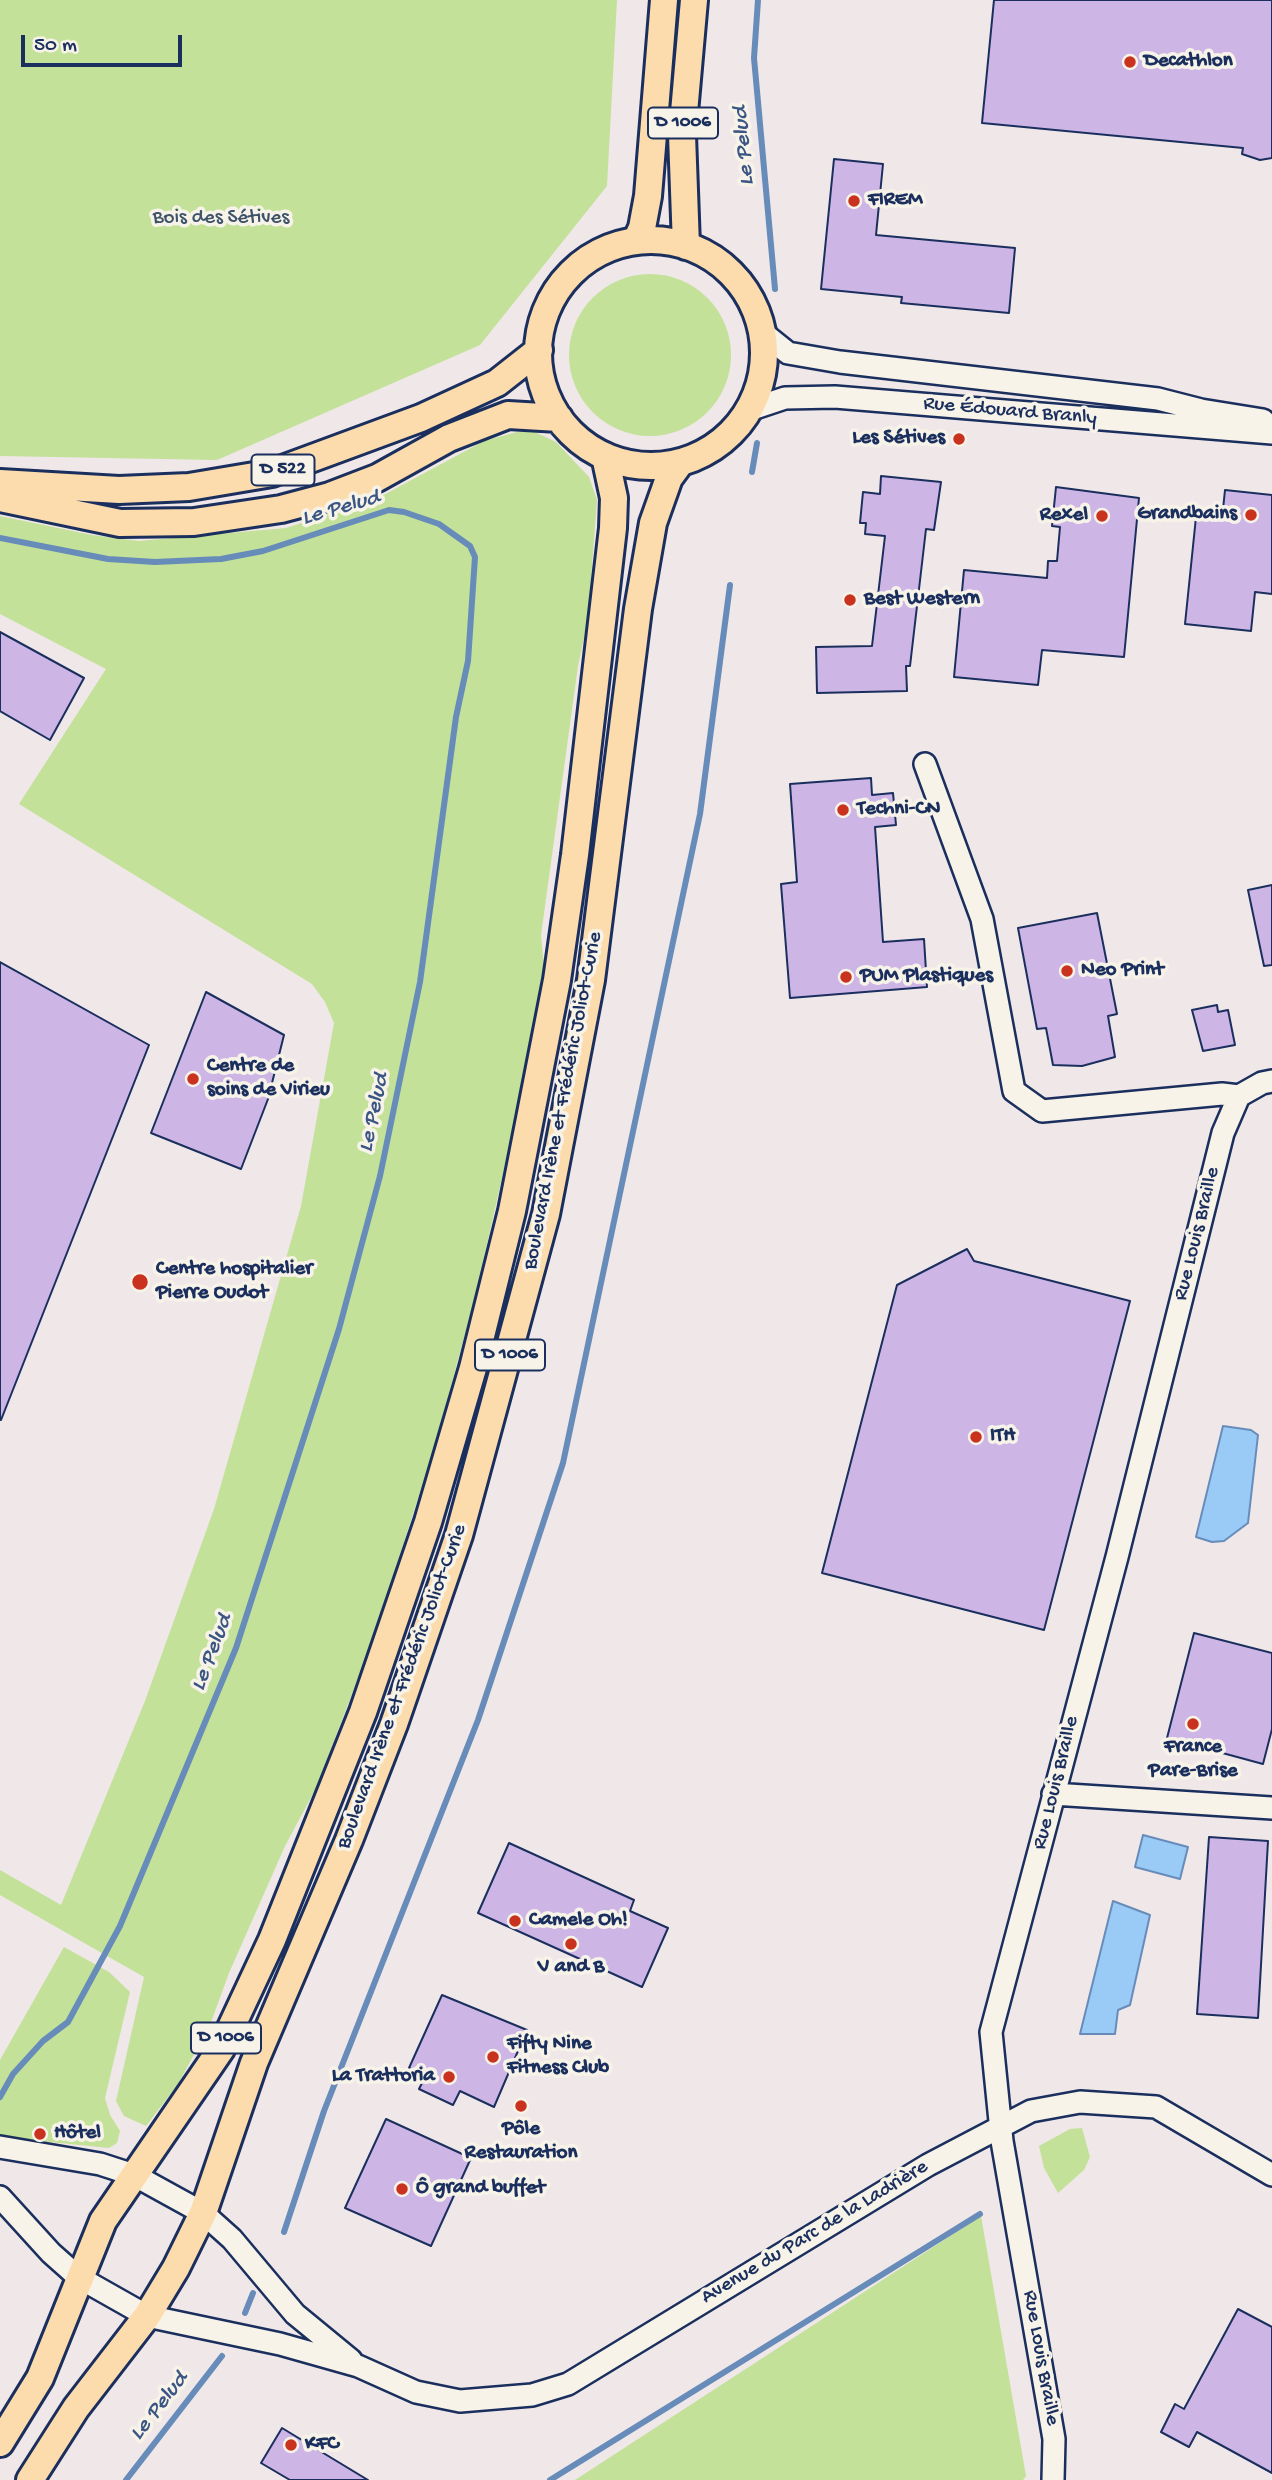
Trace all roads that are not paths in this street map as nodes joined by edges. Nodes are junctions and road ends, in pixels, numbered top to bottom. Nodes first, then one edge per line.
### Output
1 (664, 0) edge
2 (694, 0) edge
3 (636, 241) junction
4 (686, 246) junction
5 (762, 333) junction
6 (538, 350) junction
7 (749, 410) junction
8 (559, 418) junction
9 (1272, 422) edge
10 (1272, 433) edge
11 (605, 456) junction
12 (680, 463) junction
13 (0, 483) edge
14 (0, 498) edge
15 (925, 764) dead end
16 (1272, 1082) edge
17 (1239, 1096) junction
18 (1053, 1794) junction
19 (1272, 1808) edge
20 (1000, 2124) junction
21 (0, 2147) edge
22 (134, 2175) junction
23 (1272, 2175) edge
24 (0, 2197) edge
25 (202, 2213) junction
26 (78, 2277) junction
27 (147, 2316) junction
28 (358, 2366) junction
29 (0, 2443) edge
30 (30, 2480) edge
31 (1053, 2480) edge

1 - 3 main road, D 1006
2 - 4 main road, D 1006
3 - 4 main road
3 - 6 main road
4 - 5 main road
5 - 7 main road
5 - 9 street, Rue Édouard Branly
6 - 8 main road
6 - 13 main road, D 522
7 - 10 street, Rue Édouard Branly
7 - 12 main road
8 - 11 main road
8 - 14 main road, D 522
11 - 12 main road
11 - 22 main road, Boulevard Irène et Frédéric Joliot-Curie / D 1006
12 - 25 main road, Boulevard Irène et Frédéric Joliot-Curie / D 1006
15 - 17 street
16 - 17 street
17 - 18 street, Rue Louis Braille
18 - 19 street
18 - 20 street, Rue Louis Braille
20 - 23 street, Avenue du Parc de la Ladrière
20 - 28 street, Avenue du Parc de la Ladrière
20 - 31 street, Rue Louis Braille
21 - 22 street, Avenue du Parc de la Ladrière
22 - 25 street, Avenue du Parc de la Ladrière
22 - 26 main road, Boulevard Irène et Frédéric Joliot-Curie / D 1006
24 - 26 street, Avenue du Parc de la Ladrière
25 - 27 main road, Boulevard Irène et Frédéric Joliot-Curie / D 1006
25 - 28 street, Avenue du Parc de la Ladrière
26 - 27 street, Avenue du Parc de la Ladrière
26 - 29 main road, Boulevard Irène et Frédéric Joliot-Curie / D 1006
27 - 28 street, Avenue du Parc de la Ladrière
27 - 30 main road, Boulevard Irène et Frédéric Joliot-Curie / D 1006

